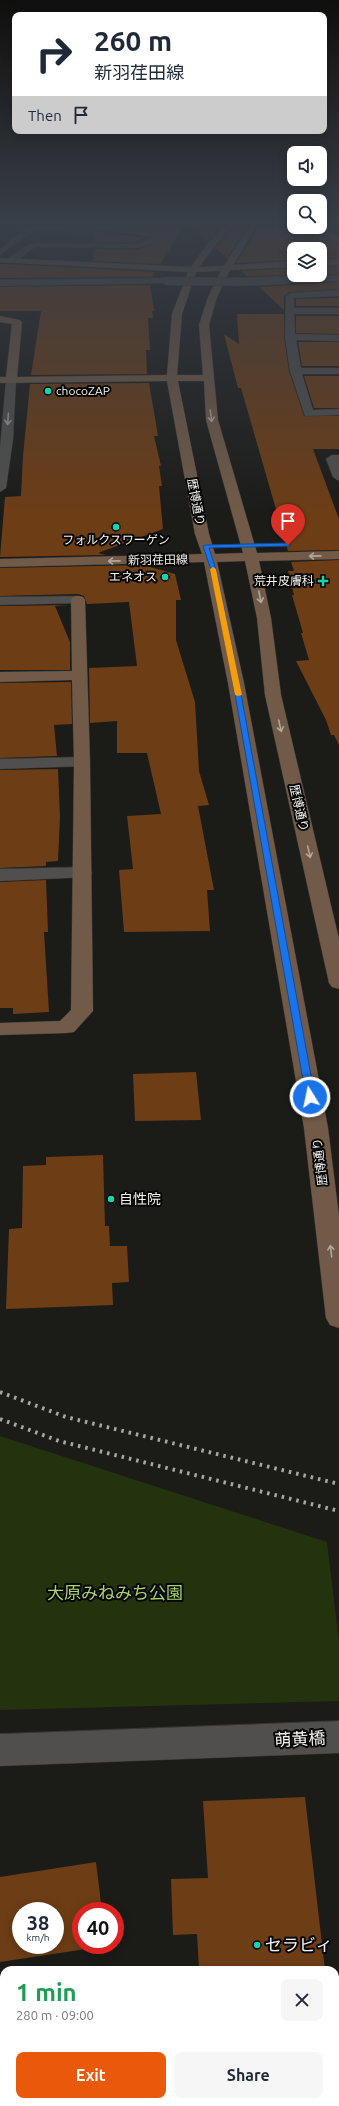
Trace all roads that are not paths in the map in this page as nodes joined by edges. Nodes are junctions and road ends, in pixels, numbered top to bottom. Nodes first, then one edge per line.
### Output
1 (2, 319) edge
2 (177, 319) edge
3 (206, 319) edge
4 (289, 319) edge
5 (290, 337) junction
6 (339, 338) edge
7 (295, 371) junction
8 (339, 371) edge
9 (172, 378) junction
10 (207, 378) junction
11 (5, 380) edge
12 (339, 412) edge
13 (3, 439) edge
14 (339, 459) edge
15 (339, 477) edge
16 (0, 488) edge
17 (339, 544) edge
18 (72, 548) dead end
19 (250, 551) junction
20 (208, 553) junction
21 (339, 555) edge
22 (0, 563) edge
23 (0, 602) edge
24 (81, 675) junction
25 (0, 677) edge
26 (82, 762) junction
27 (0, 764) edge
28 (83, 873) junction
29 (0, 875) edge
30 (339, 983) edge
31 (0, 1029) edge
32 (339, 1318) edge
33 (339, 1737) edge
34 (0, 1750) edge

1 - 11 street
2 - 9 street, 歴博通り
3 - 10 street, 歴博通り
4 - 5 street
5 - 6 street
5 - 7 street
7 - 8 street
7 - 12 street
9 - 10 street
9 - 11 street
9 - 20 street, 歴博通り
10 -> 19 street, 歴博通り
11 -> 13 street
13 - 16 street
14 - 15 street
17 - 19 street, 新羽荏田線
18 - 20 street, 新羽荏田線
19 - 20 street, 新羽荏田線
21 -> 19 street, 新羽荏田線
19 -> 30 street, 歴博通り
20 -> 22 street, 新羽荏田線
32 -> 20 street, 歴博通り
23 - 24 street
24 - 25 street
24 - 26 street
26 - 27 street
26 - 28 street
28 - 29 street
28 - 31 street
33 - 34 street, 萌黄橋

